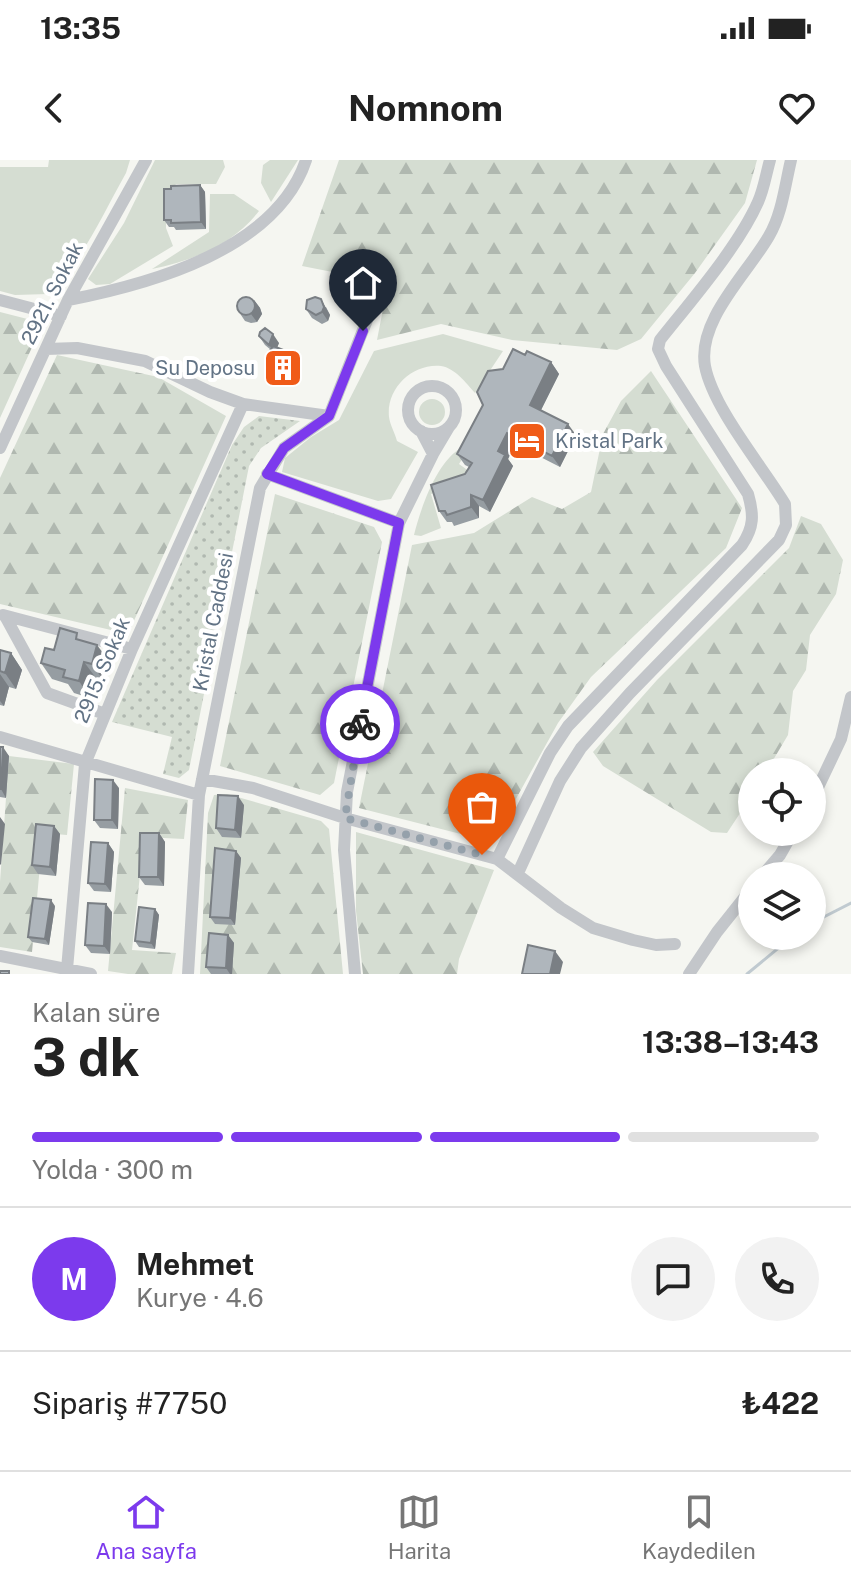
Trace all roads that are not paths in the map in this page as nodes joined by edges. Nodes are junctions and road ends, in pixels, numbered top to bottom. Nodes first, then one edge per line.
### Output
1 (146, 160) edge
2 (306, 160) edge
3 (770, 160) edge
4 (791, 160) edge
5 (0, 300) edge
6 (68, 300) junction
7 (369, 315) dead end
8 (61, 316) junction
9 (46, 349) junction
10 (243, 404) junction
11 (329, 416) junction
12 (450, 426) junction
13 (421, 431) junction
14 (0, 448) edge
15 (433, 454) junction
16 (267, 474) junction
17 (399, 523) junction
18 (2, 615) edge
19 (132, 649) junction
20 (851, 697) edge
21 (105, 714) junction
22 (0, 737) edge
23 (85, 764) junction
24 (826, 771) edge
25 (202, 779) junction
26 (199, 795) junction
27 (345, 818) junction
28 (497, 859) junction
29 (518, 873) junction
30 (738, 906) edge
31 (675, 944) dead end
32 (0, 956) edge
33 (67, 969) junction
34 (91, 974) edge
35 (188, 974) edge
36 (355, 974) edge
37 (689, 974) edge

1 - 6 street, 2921. Sokak
2 - 6 street
3 - 28 street
4 - 29 street
5 - 8 street
6 - 8 street, 2921. Sokak
7 - 11 street
8 - 9 street, 2921. Sokak
9 - 10 street
9 - 14 street, 2921. Sokak
10 - 11 street
10 - 19 street, 2915. Sokak
11 - 16 street, Kristal Caddesi
12 - 13 street
12 - 13 street
12 - 15 street
13 - 15 street
15 - 17 street
16 - 17 street
16 - 25 street, Kristal Caddesi
17 - 27 street
18 - 19 street
18 - 21 street
19 - 21 street, 2915. Sokak
20 - 24 street
21 - 23 street, 2915. Sokak
22 - 23 street
23 - 26 street
23 - 33 street, 2915. Sokak
25 - 26 street, Kristal Caddesi
25 - 27 street
26 - 35 street, Kristal Caddesi
27 - 28 street
27 - 36 street
28 - 29 street
29 - 31 street
30 - 37 street
32 - 33 street
33 - 34 street

